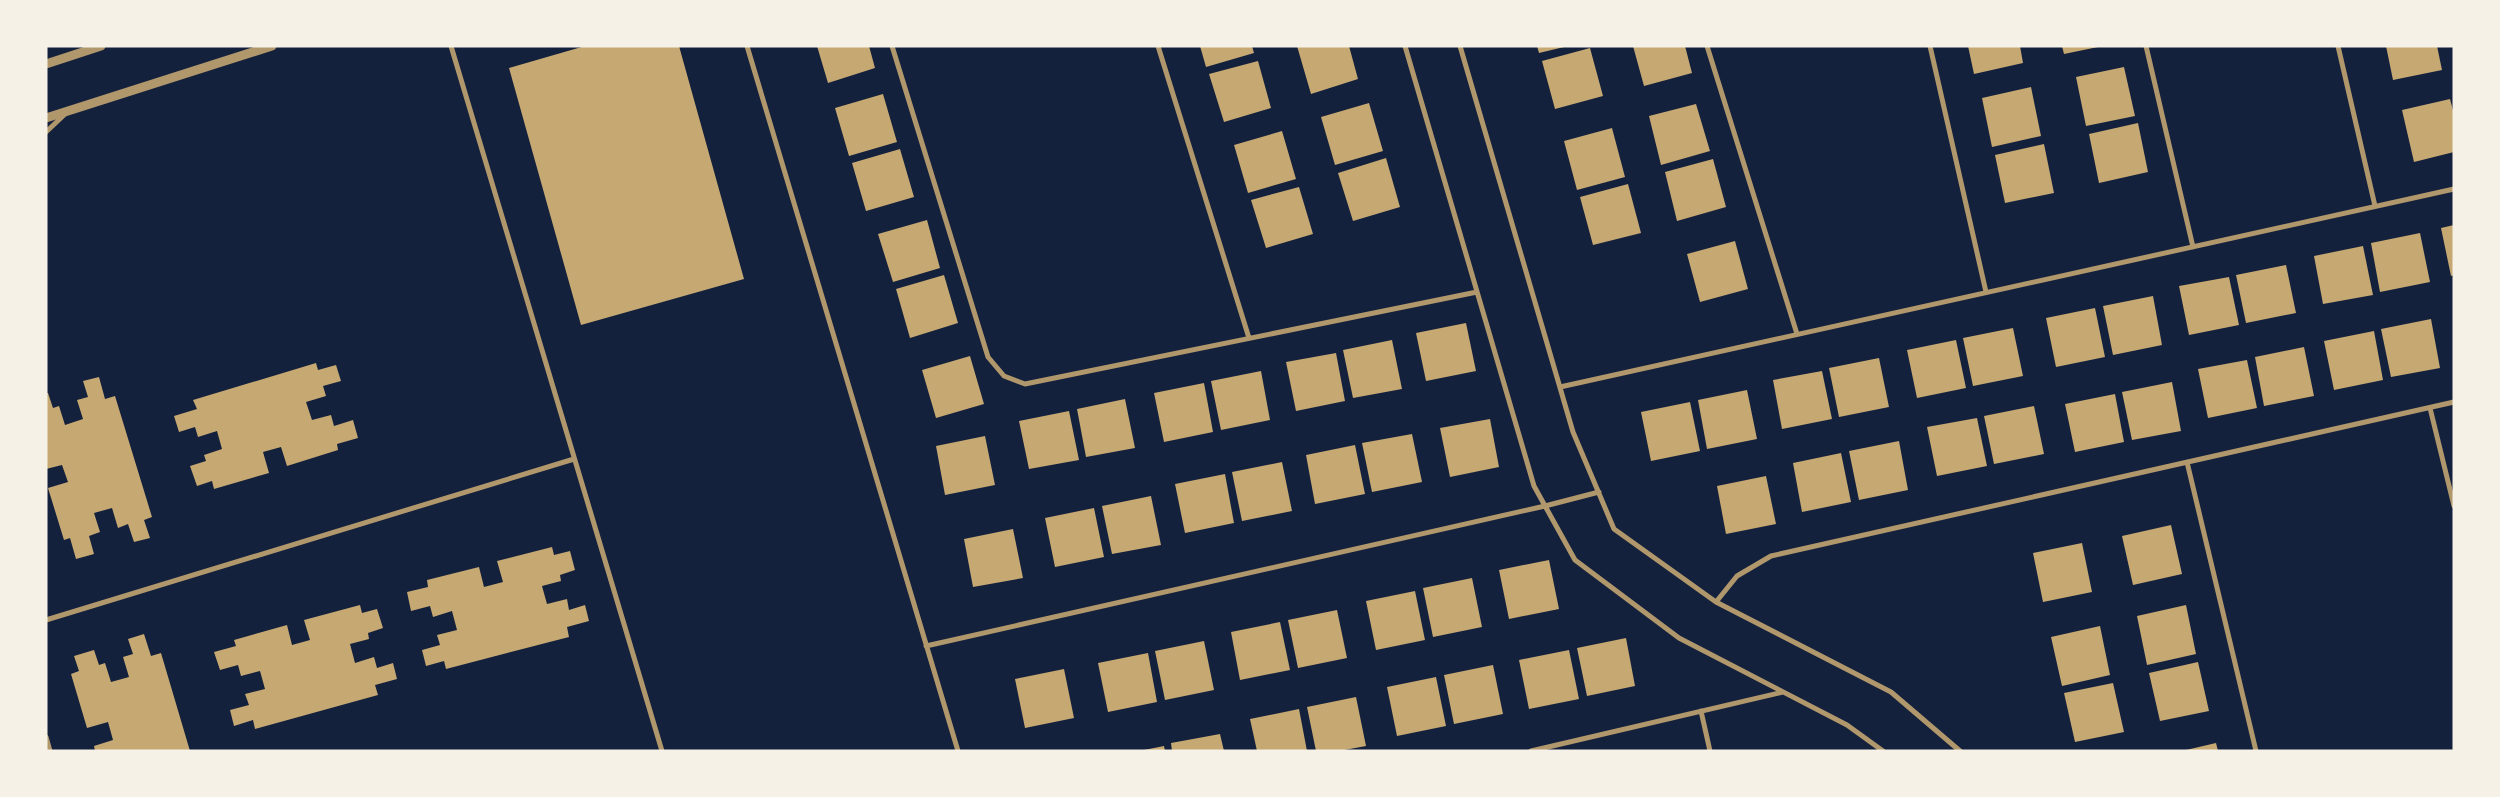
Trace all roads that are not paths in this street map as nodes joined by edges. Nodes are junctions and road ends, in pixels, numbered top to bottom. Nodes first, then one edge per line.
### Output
1 (101, 46) edge
2 (272, 46) edge
3 (451, 46) edge
4 (747, 46) edge
5 (892, 46) edge
6 (1158, 46) edge
7 (1406, 46) edge
8 (1460, 46) edge
9 (1707, 46) edge
10 (1930, 46) edge
11 (2146, 46) edge
12 (2338, 46) edge
13 (46, 64) edge
14 (67, 111) junction
15 (46, 118) edge
16 (46, 132) edge
17 (2454, 189) edge
18 (2375, 206) junction
19 (2193, 247) junction
20 (1477, 292) junction
21 (1986, 292) junction
22 (1797, 334) junction
23 (1249, 338) junction
24 (1560, 387) junction
25 (2454, 402) edge
26 (2430, 408) junction
27 (574, 459) junction
28 (2187, 462) junction
29 (1599, 492) junction
30 (1545, 506) junction
31 (2454, 506) edge
32 (1716, 602) junction
33 (46, 620) edge
34 (926, 646) junction
35 (1784, 692) junction
36 (1701, 711) junction
37 (46, 737) edge
38 (50, 751) edge
39 (662, 751) edge
40 (958, 751) edge
41 (1531, 751) edge
42 (1710, 751) edge
43 (1883, 751) edge
44 (1960, 751) edge
45 (2256, 751) edge

1 - 13 street
2 - 14 street
3 - 27 street
4 - 34 street
5 - 23 street
6 - 23 street
7 - 20 street
8 - 24 street
9 - 22 street
10 - 21 street
11 - 19 street
12 - 18 street
14 - 15 street
14 - 16 street
17 - 18 street
18 - 19 street
19 - 21 street
20 - 23 street
20 - 30 street
21 - 22 street
22 - 24 street
24 - 29 street
25 - 26 street
26 - 28 street
26 - 31 street
27 - 33 street
27 - 39 street
28 - 32 street
28 - 45 street
29 - 30 street
29 - 32 street
30 - 34 street
30 - 35 street
32 - 44 street
34 - 40 street
35 - 36 street
35 - 43 street
36 - 41 street
36 - 42 street
37 - 38 street

